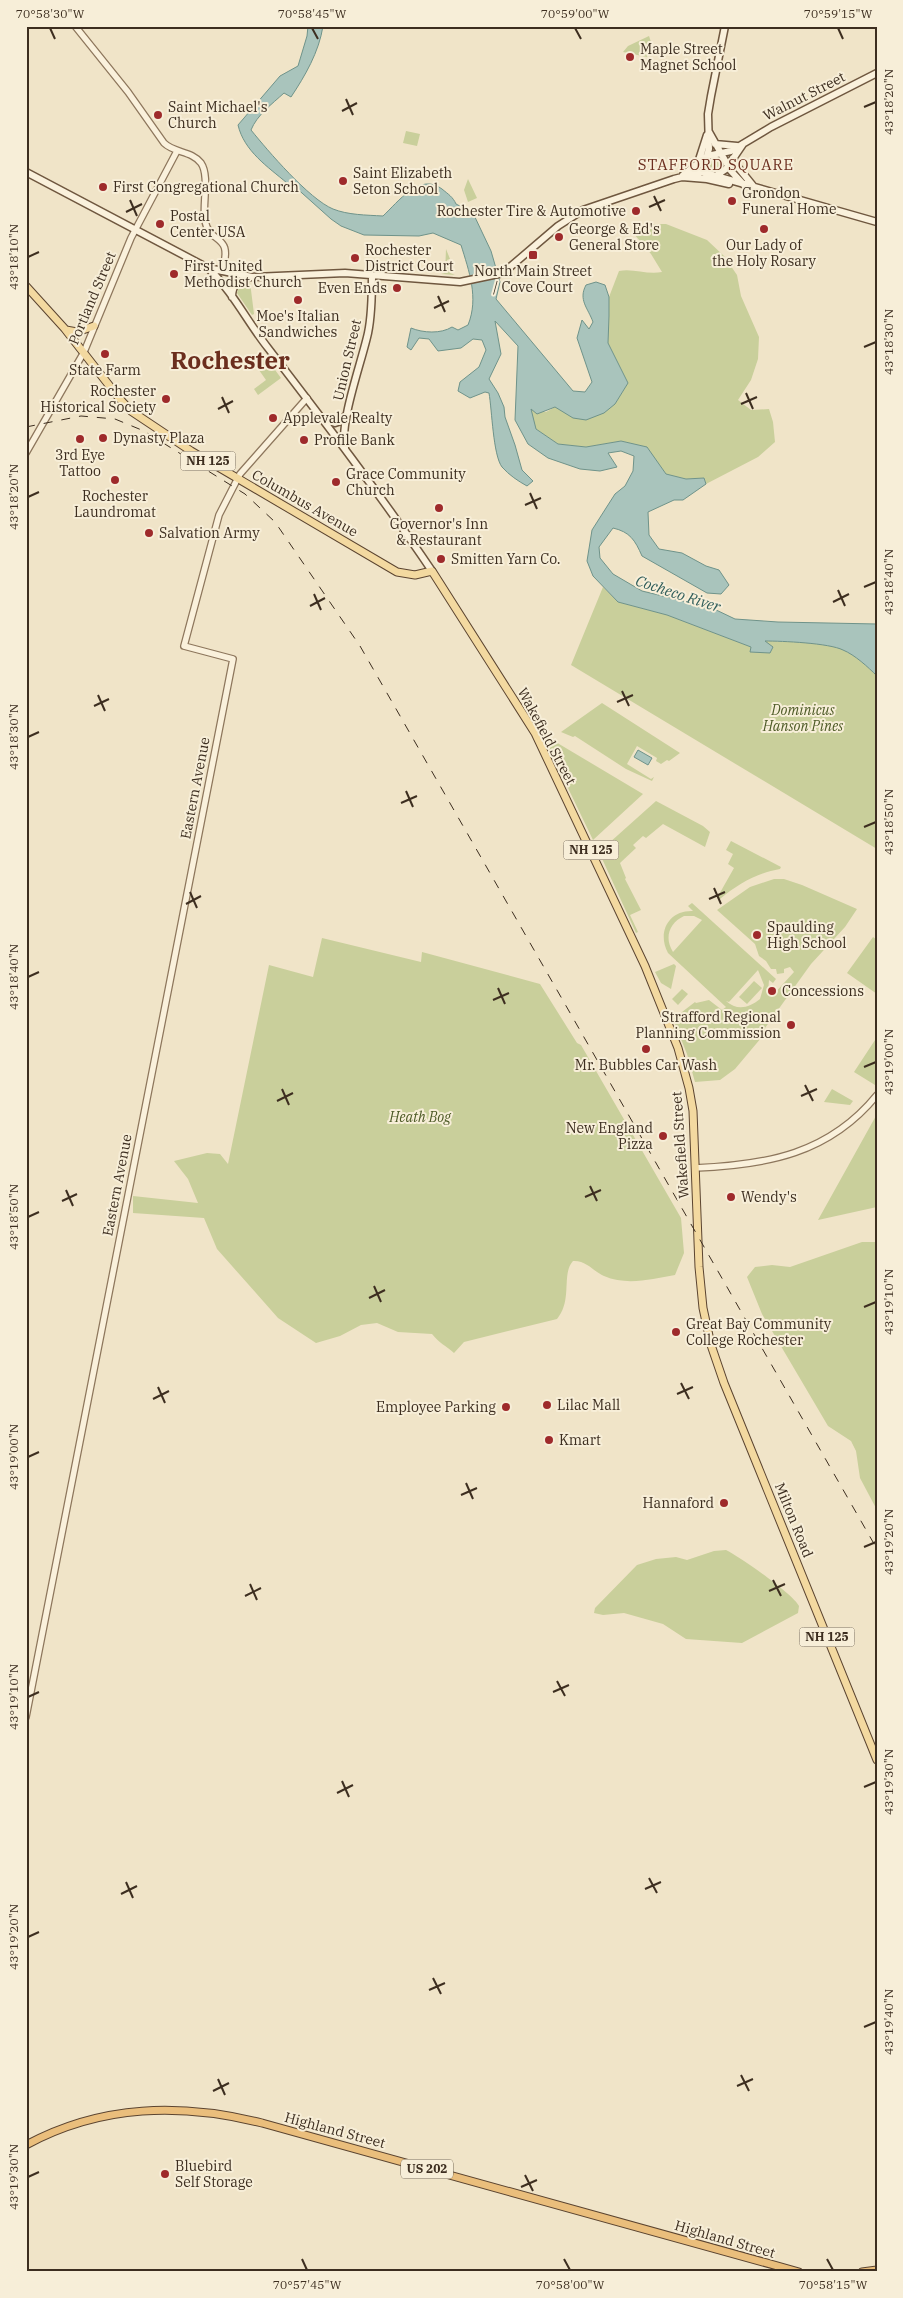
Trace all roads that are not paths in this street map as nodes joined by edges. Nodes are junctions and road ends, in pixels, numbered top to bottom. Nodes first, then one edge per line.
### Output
1 (74, 26) edge
2 (725, 26) edge
3 (877, 73) edge
4 (708, 131) junction
5 (715, 144) junction
6 (740, 144) junction
7 (177, 151) junction
8 (721, 154) junction
9 (707, 156) junction
10 (733, 158) junction
11 (698, 163) junction
12 (727, 165) junction
13 (26, 172) edge
14 (708, 173) junction
15 (716, 175) junction
16 (681, 176) junction
17 (744, 185) junction
18 (754, 187) junction
19 (877, 222) edge
20 (135, 230) junction
21 (208, 268) junction
22 (222, 271) junction
23 (372, 274) junction
24 (252, 277) junction
25 (26, 286) edge
26 (232, 297) junction
27 (94, 326) junction
28 (65, 329) junction
29 (84, 352) junction
30 (307, 398) junction
31 (348, 412) junction
32 (322, 418) junction
33 (345, 450) junction
34 (26, 453) edge
35 (237, 478) junction
36 (432, 571) junction
37 (877, 1095) edge
38 (695, 1168) junction
39 (700, 1285) joint
40 (26, 1717) edge
41 (877, 1760) edge
42 (26, 2145) edge
43 (780, 2267) junction
44 (877, 2270) edge
45 (791, 2272) edge
46 (800, 2272) edge
47 (862, 2272) edge

1 - 7 street
2 - 4 main road
3 - 6 main road, Walnut Street
4 - 5 main road
4 - 9 main road
4 - 11 main road
5 - 6 main road
5 - 8 main road
6 - 8 main road, Walnut Street
6 - 10 main road, Walnut Street
7 - 20 street, Portland Street
7 - 22 street
8 - 9 main road
8 - 12 main road
9 - 11 main road
9 - 14 main road
10 - 12 main road, Walnut Street
10 - 18 main road
11 - 16 main road
12 - 15 main road
12 - 17 main road
13 - 20 main road
14 - 15 main road
14 - 16 main road
15 - 17 main road
16 - 17 main road
16 - 23 main road
17 - 18 main road
18 - 19 main road
20 - 21 main road
20 - 27 street, Portland Street
21 - 22 main road
21 - 26 main road, Wakefield Street
22 - 24 main road
23 - 24 main road
23 - 31 main road, Union Street
24 - 26 main road
25 - 28 main road, Columbus Avenue / NH 125
26 - 30 main road, Wakefield Street
27 - 28 main road
27 - 29 street, Portland Street
28 - 29 main road, Columbus Avenue / NH 125
29 - 34 street, Portland Street
29 - 35 main road, Columbus Avenue / NH 125
30 - 32 main road, Wakefield Street
30 - 35 street
31 - 32 main road
31 - 33 main road, Union Street
32 - 33 main road, Wakefield Street
33 - 36 main road, Wakefield Street
35 - 36 main road, Columbus Avenue / NH 125
35 - 40 street, Eastern Avenue
36 - 38 main road, Wakefield Street / NH 125
37 - 38 street
38 - 39 main road, Wakefield Street / NH 125
39 - 41 main road, Milton Road / NH 125
42 - 43 highway, Highland Street / US 202
43 - 45 highway
43 - 46 highway, US 202
44 - 47 highway

